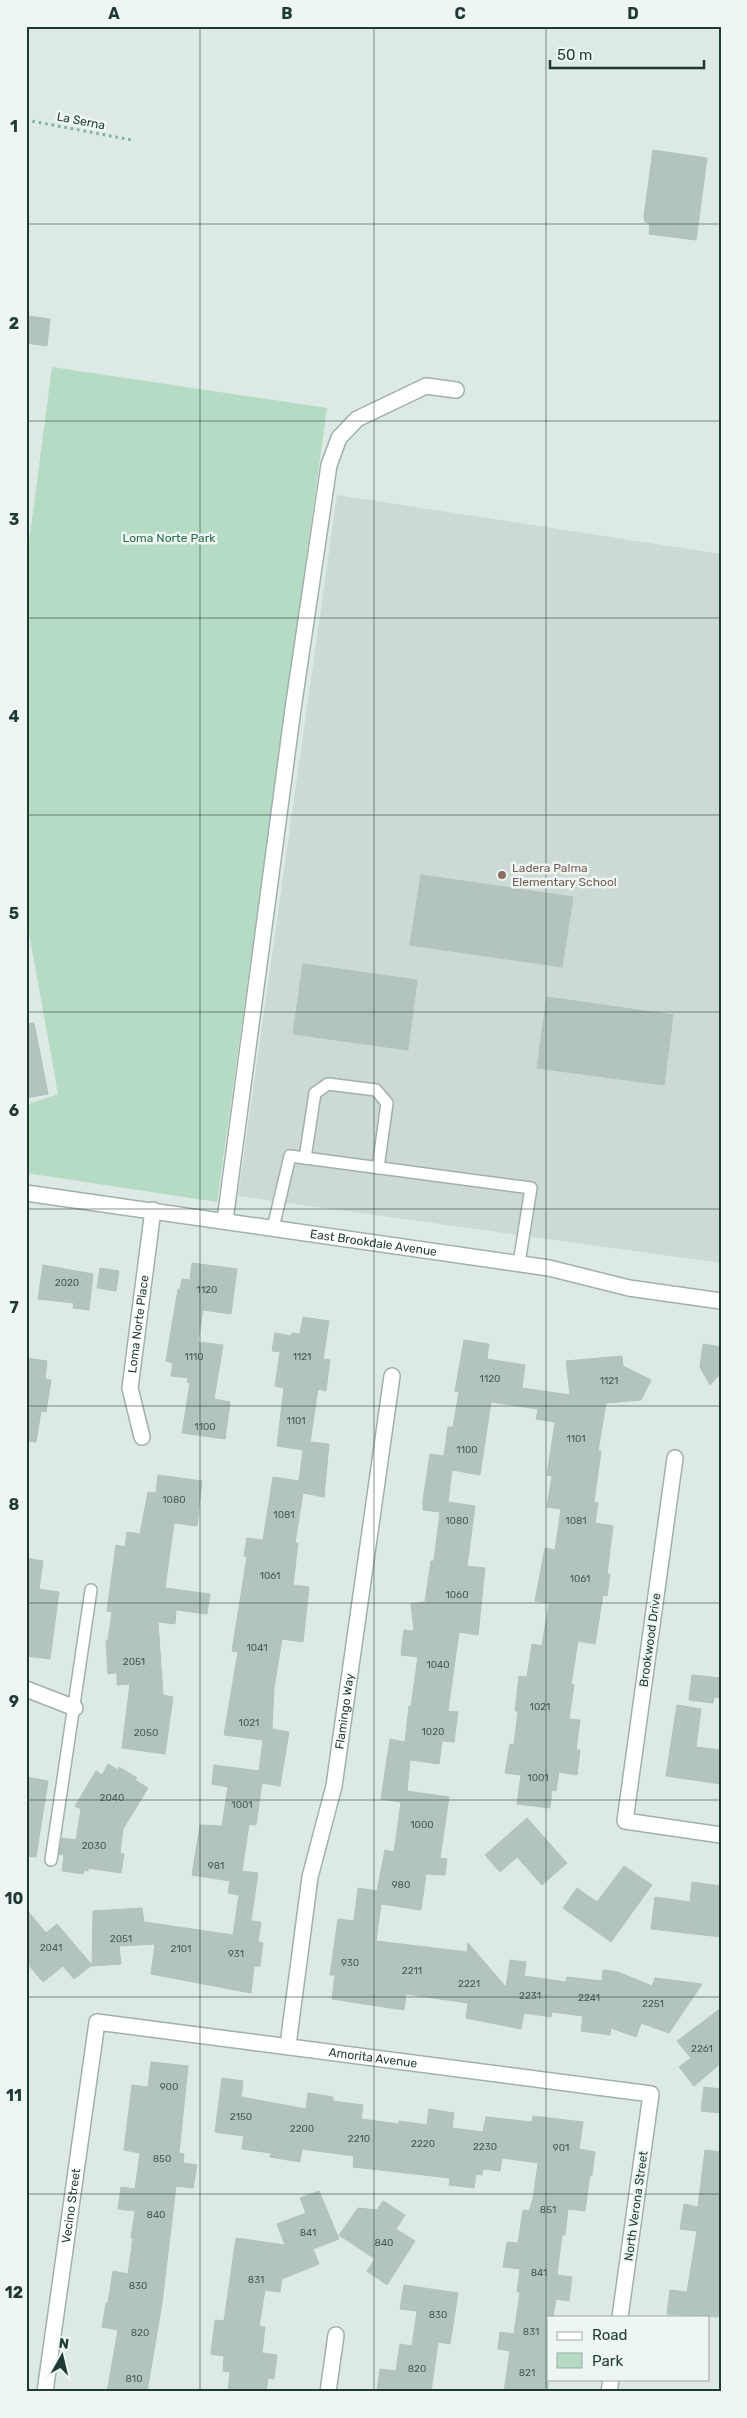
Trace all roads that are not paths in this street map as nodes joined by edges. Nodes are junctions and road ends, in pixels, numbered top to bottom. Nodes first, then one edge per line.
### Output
1 (456, 390) dead end
2 (305, 1158) junction
3 (378, 1168) junction
4 (26, 1193) edge
5 (153, 1210) junction
6 (225, 1220) junction
7 (273, 1228) junction
8 (518, 1263) junction
9 (721, 1301) edge
10 (392, 1376) dead end
11 (142, 1437) dead end
12 (675, 1458) dead end
13 (91, 1590) dead end
14 (26, 1689) edge
15 (75, 1708) junction
16 (721, 1835) edge
17 (51, 1860) dead end
18 (97, 2022) joint
19 (288, 2045) junction
20 (651, 2094) joint
21 (620, 2316) edge
22 (336, 2336) dead end
23 (45, 2392) edge
24 (328, 2392) edge

1 - 6 street
2 - 3 lane
2 - 3 lane
2 - 7 lane
3 - 8 lane
4 - 5 street, East Brookdale Avenue
5 - 6 street, East Brookdale Avenue
5 - 11 street, Loma Norte Place
6 - 7 street, East Brookdale Avenue
7 - 8 street, East Brookdale Avenue
8 - 9 street, East Brookdale Avenue
10 - 19 street, Flamingo Way
12 - 16 street, Brookwood Drive
13 - 15 lane
14 - 15 street
15 - 17 lane
18 - 19 street, Amorita Avenue
18 - 23 street, Vecino Street
19 - 20 street, Amorita Avenue
20 - 21 street, North Verona Street
22 - 24 street

